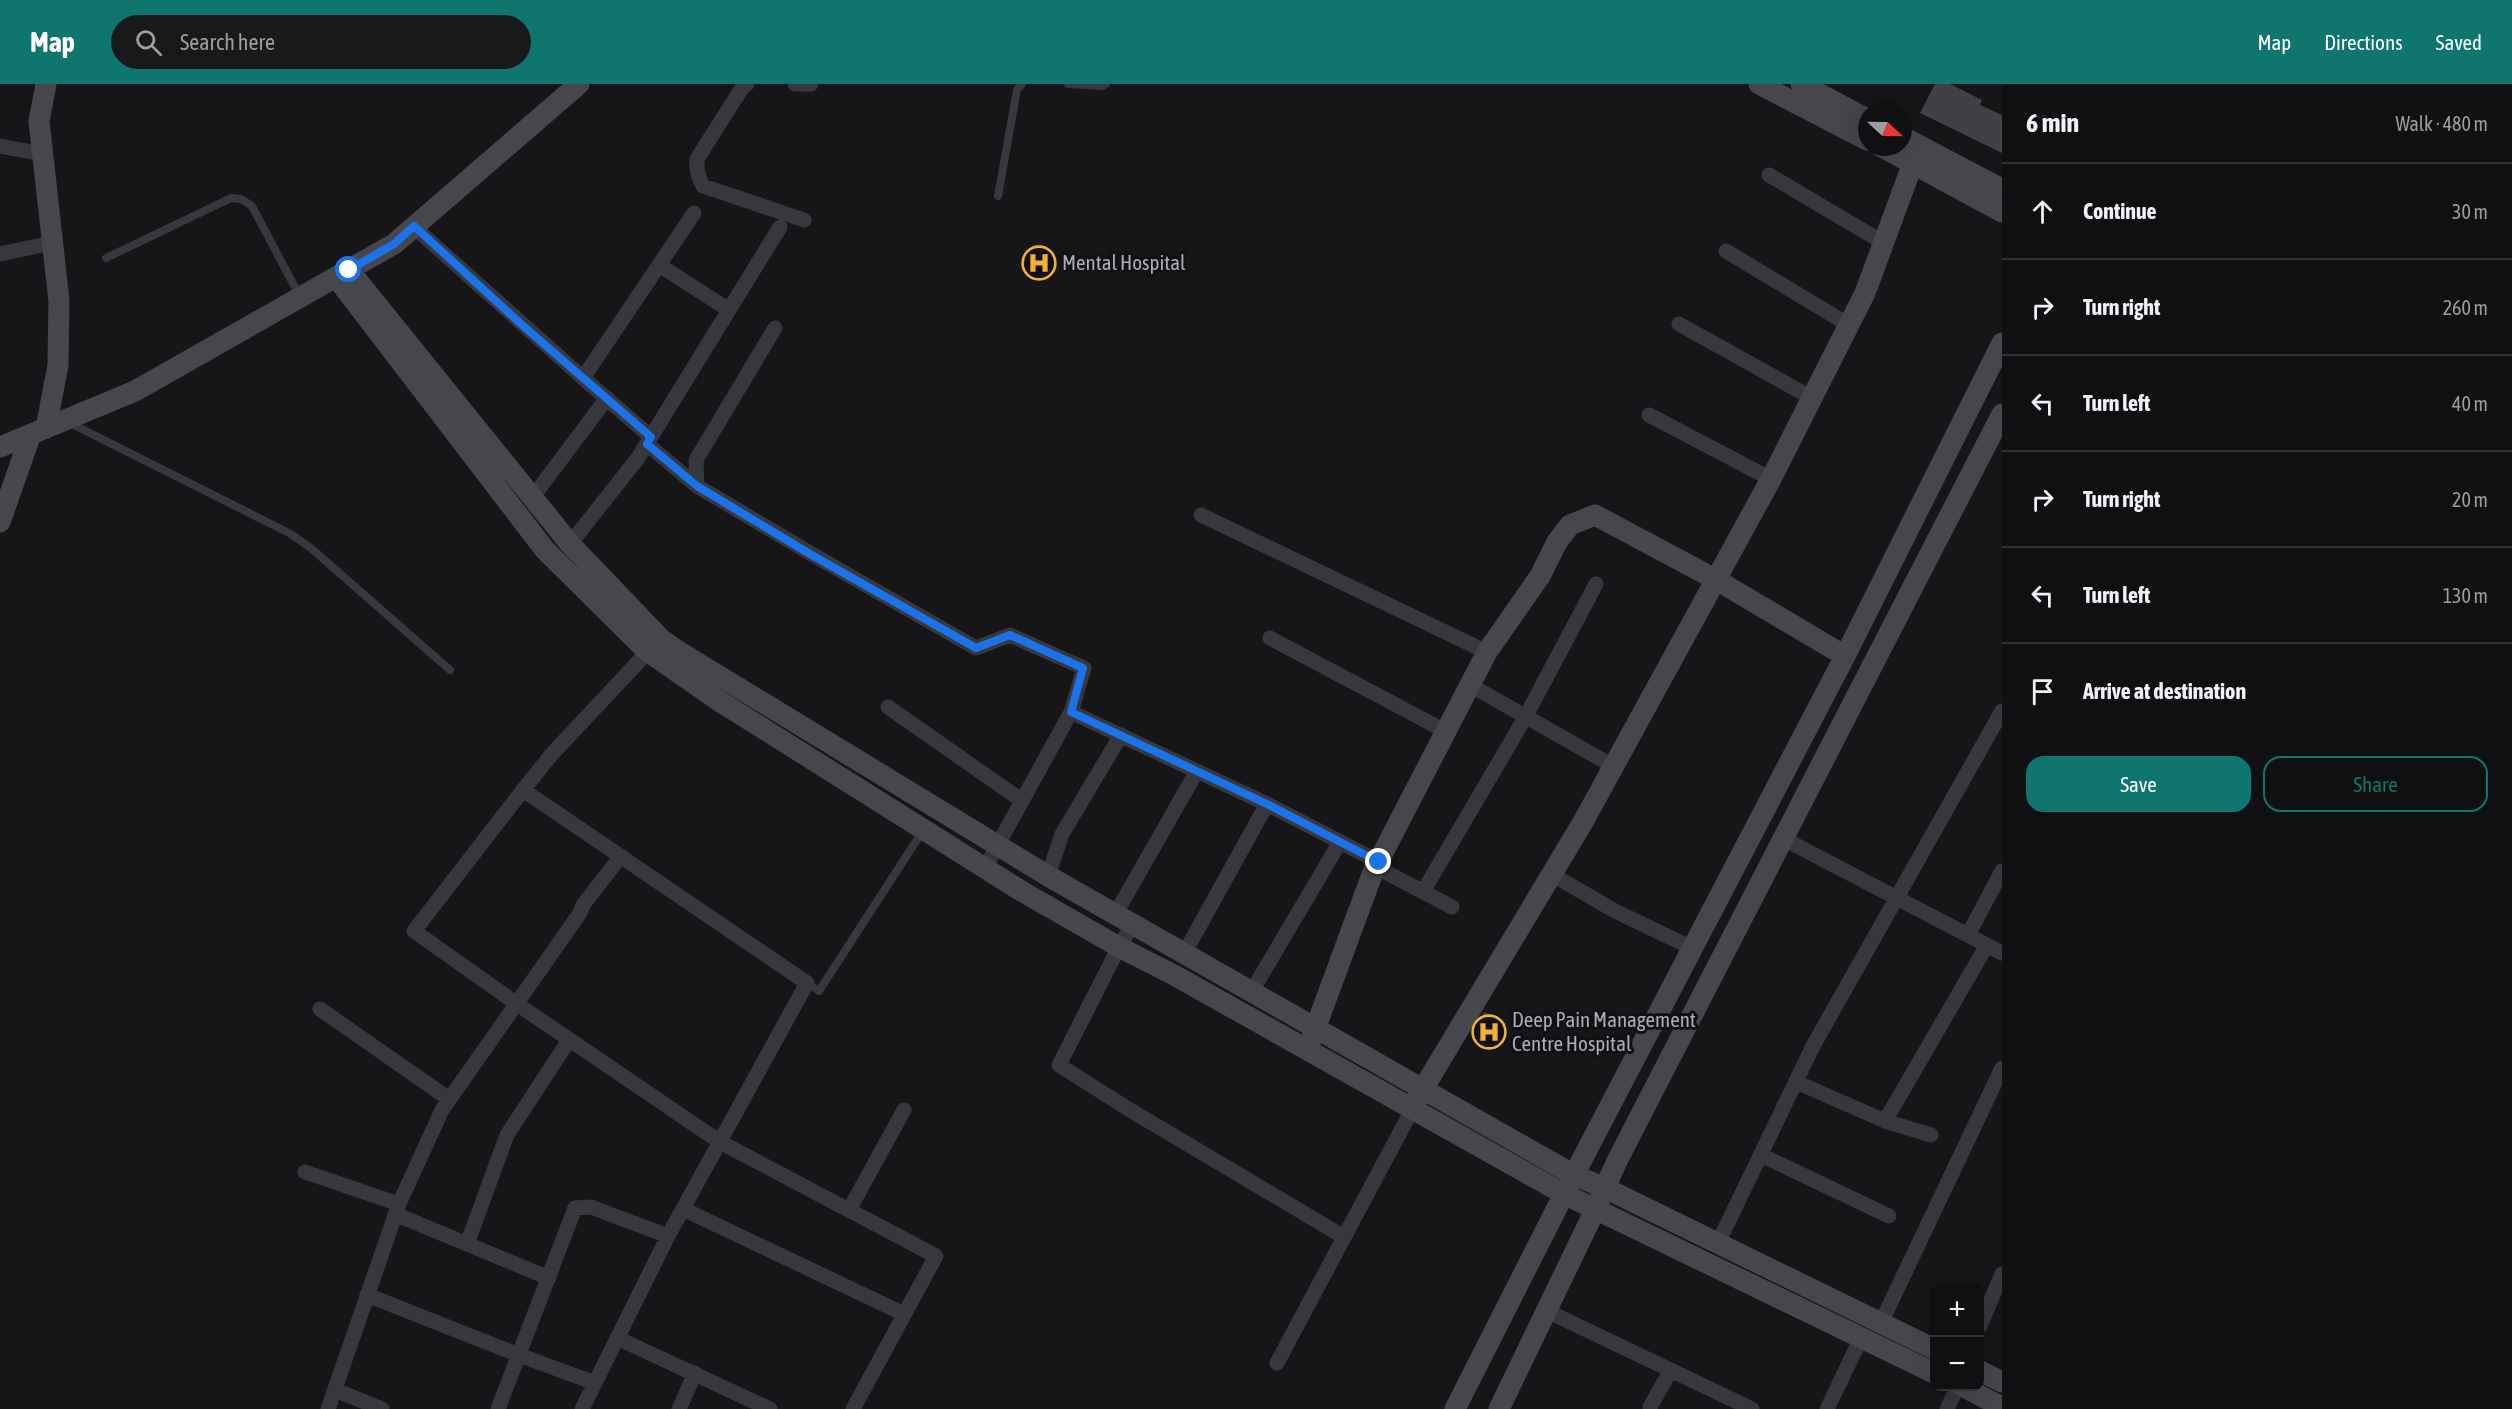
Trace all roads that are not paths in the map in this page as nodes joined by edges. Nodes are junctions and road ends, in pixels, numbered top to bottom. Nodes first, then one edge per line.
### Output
1 (46, 84) edge
2 (579, 84) edge
3 (747, 84) edge
4 (795, 84) edge
5 (811, 84) edge
6 (1022, 84) edge
7 (1068, 84) edge
8 (1106, 84) edge
9 (1759, 84) edge
10 (1801, 84) edge
11 (1858, 114) edge
12 (1858, 135) edge
13 (1912, 142) edge
14 (0, 146) edge
15 (43, 154) junction
16 (1899, 156) edge
17 (1913, 163) junction
18 (1769, 176) dead end
19 (2002, 189) edge
20 (998, 196) dead end
21 (694, 213) dead end
22 (2002, 213) edge
23 (804, 220) dead end
24 (414, 226) junction
25 (780, 227) dead end
26 (52, 243) junction
27 (1884, 243) junction
28 (1726, 251) dead end
29 (0, 254) edge
30 (106, 258) dead end
31 (659, 265) junction
32 (342, 273) junction
33 (300, 297) junction
34 (729, 310) junction
35 (1679, 324) dead end
36 (1849, 325) junction
37 (775, 328) dead end
38 (2002, 343) edge
39 (583, 378) junction
40 (607, 398) junction
41 (1812, 398) junction
42 (2002, 414) edge
43 (1650, 415) dead end
44 (47, 427) junction
45 (649, 440) junction
46 (0, 447) edge
47 (1771, 479) junction
48 (697, 486) junction
49 (532, 498) junction
50 (1201, 515) dead end
51 (0, 522) edge
52 (570, 544) junction
53 (1715, 579) junction
54 (1596, 584) dead end
55 (1270, 638) dead end
56 (654, 645) junction
57 (1487, 652) junction
58 (1845, 656) junction
59 (450, 670) dead end
60 (1470, 685) junction
61 (888, 707) dead end
62 (2002, 711) edge
63 (1071, 712) junction
64 (1526, 716) junction
65 (1447, 732) junction
66 (1121, 735) junction
67 (1613, 766) junction
68 (1197, 771) junction
69 (524, 789) junction
70 (1021, 800) junction
71 (1267, 804) junction
72 (923, 830) junction
73 (1784, 839) junction
74 (1340, 842) junction
75 (998, 845) junction
76 (621, 856) junction
77 (1378, 864) junction
78 (985, 868) junction
79 (2002, 871) edge
80 (1551, 874) junction
81 (1048, 876) junction
82 (1424, 890) junction
83 (1896, 897) junction
84 (1452, 907) dead end
85 (1124, 919) junction
86 (1968, 935) junction
87 (1987, 945) junction
88 (1119, 947) junction
89 (1692, 948) junction
90 (1185, 952) junction
91 (2002, 954) edge
92 (807, 984) junction
93 (1252, 991) junction
94 (517, 1004) junction
95 (320, 1009) dead end
96 (1316, 1028) junction
97 (569, 1040) junction
98 (1307, 1048) junction
99 (2002, 1068) edge
100 (1796, 1082) junction
101 (1423, 1088) junction
102 (450, 1099) junction
103 (1413, 1108) junction
104 (904, 1110) dead end
105 (1885, 1121) junction
106 (1931, 1135) dead end
107 (720, 1142) junction
108 (1761, 1155) junction
109 (305, 1172) dead end
110 (1574, 1175) junction
111 (1605, 1188) junction
112 (1564, 1194) junction
113 (1596, 1208) junction
114 (397, 1209) junction
115 (683, 1209) junction
116 (849, 1210) junction
117 (1889, 1216) dead end
118 (668, 1236) junction
119 (1344, 1237) junction
120 (1718, 1243) junction
121 (467, 1244) junction
122 (2002, 1274) edge
123 (549, 1278) junction
124 (367, 1295) junction
125 (1547, 1311) junction
126 (904, 1314) junction
127 (1984, 1317) edge
128 (1881, 1323) junction
129 (1862, 1336) junction
130 (617, 1338) junction
131 (1930, 1347) edge
132 (519, 1355) junction
133 (1277, 1363) dead end
134 (1671, 1370) junction
135 (1930, 1370) edge
136 (695, 1373) junction
137 (1984, 1373) edge
138 (2002, 1382) edge
139 (595, 1383) junction
140 (335, 1390) junction
141 (1957, 1391) edge
142 (1970, 1391) edge
143 (2002, 1407) edge
144 (765, 1408) edge
145 (1651, 1408) edge
146 (328, 1409) edge
147 (382, 1409) edge
148 (498, 1409) edge
149 (582, 1409) edge
150 (679, 1409) edge
151 (853, 1409) edge
152 (1455, 1409) edge
153 (1499, 1409) edge
154 (1752, 1409) edge
155 (1827, 1409) edge
156 (1947, 1409) edge

1 - 15 street
2 - 24 street
3 - 23 street
4 - 5 street
6 - 20 lane
7 - 8 lane
9 - 12 street
10 - 11 street
13 - 19 street
14 - 15 street
15 - 26 street
16 - 17 street
17 - 22 street
17 - 27 street
18 - 27 street
21 - 31 street
24 - 32 street
24 - 39 street
25 - 34 street
26 - 29 street
26 - 44 street
27 - 36 street
28 - 36 street
30 - 33 lane
31 - 34 street
31 - 39 street
32 - 33 street
32 - 49 street
32 - 56 street
33 - 44 street
34 - 45 street
35 - 41 street
36 - 41 street
37 - 48 street
38 - 58 street
39 - 40 street
40 - 45 street
40 - 49 street
41 - 47 street
42 - 73 street
43 - 47 street
44 - 46 street
44 - 51 street
44 - 59 lane
45 - 48 street
45 - 52 street
47 - 53 street
48 - 63 street
49 - 52 street
50 - 57 street
52 - 56 street
53 - 57 street
53 - 58 street
53 - 67 street
54 - 64 street
55 - 65 street
56 - 69 street
56 - 72 street
56 - 75 street
57 - 60 street
58 - 89 street
60 - 64 street
60 - 65 street
61 - 70 street
62 - 83 street
63 - 66 street
63 - 70 street
64 - 67 street
64 - 82 street
65 - 77 street
66 - 68 street
66 - 81 street
67 - 80 street
68 - 71 street
68 - 85 street
69 - 76 street
69 - 94 street
70 - 75 street
71 - 74 street
71 - 90 street
72 - 78 street
72 - 92 lane
73 - 83 street
73 - 111 street
74 - 77 street
74 - 93 street
75 - 78 street
75 - 81 street
76 - 92 street
76 - 94 street
77 - 82 street
77 - 96 street
78 - 88 street
79 - 86 street
80 - 89 street
80 - 101 street
81 - 85 street
82 - 84 street
83 - 86 street
83 - 100 street
85 - 88 street
85 - 90 street
86 - 87 street
87 - 91 street
87 - 105 street
88 - 98 street
88 - 119 street
89 - 110 street
90 - 93 street
92 - 107 street
93 - 96 street
94 - 97 street
94 - 102 street
95 - 102 street
96 - 98 street
96 - 101 street
97 - 107 street
97 - 121 street
98 - 103 street
99 - 128 street
100 - 105 street
100 - 108 street
101 - 103 street
101 - 110 street
102 - 114 street
103 - 112 street
103 - 119 street
104 - 116 street
105 - 106 street
107 - 115 street
107 - 116 street
108 - 117 street
108 - 120 street
109 - 114 street
110 - 111 street
110 - 112 street
111 - 113 street
111 - 120 street
112 - 113 street
112 - 152 street
113 - 125 street
113 - 129 street
114 - 121 street
114 - 124 street
115 - 118 street
115 - 126 street
116 - 126 street
118 - 123 street
118 - 130 street
119 - 133 street
120 - 128 street
121 - 123 street
122 - 127 street
123 - 132 street
124 - 132 street
124 - 140 street
125 - 134 street
125 - 153 street
126 - 151 street
128 - 131 street
129 - 135 street
129 - 155 street
130 - 136 street
130 - 139 street
132 - 139 street
132 - 148 street
134 - 145 street
134 - 154 street
136 - 144 street
136 - 150 street
137 - 138 street
139 - 149 street
140 - 146 street
140 - 147 street
141 - 156 street
142 - 143 street

